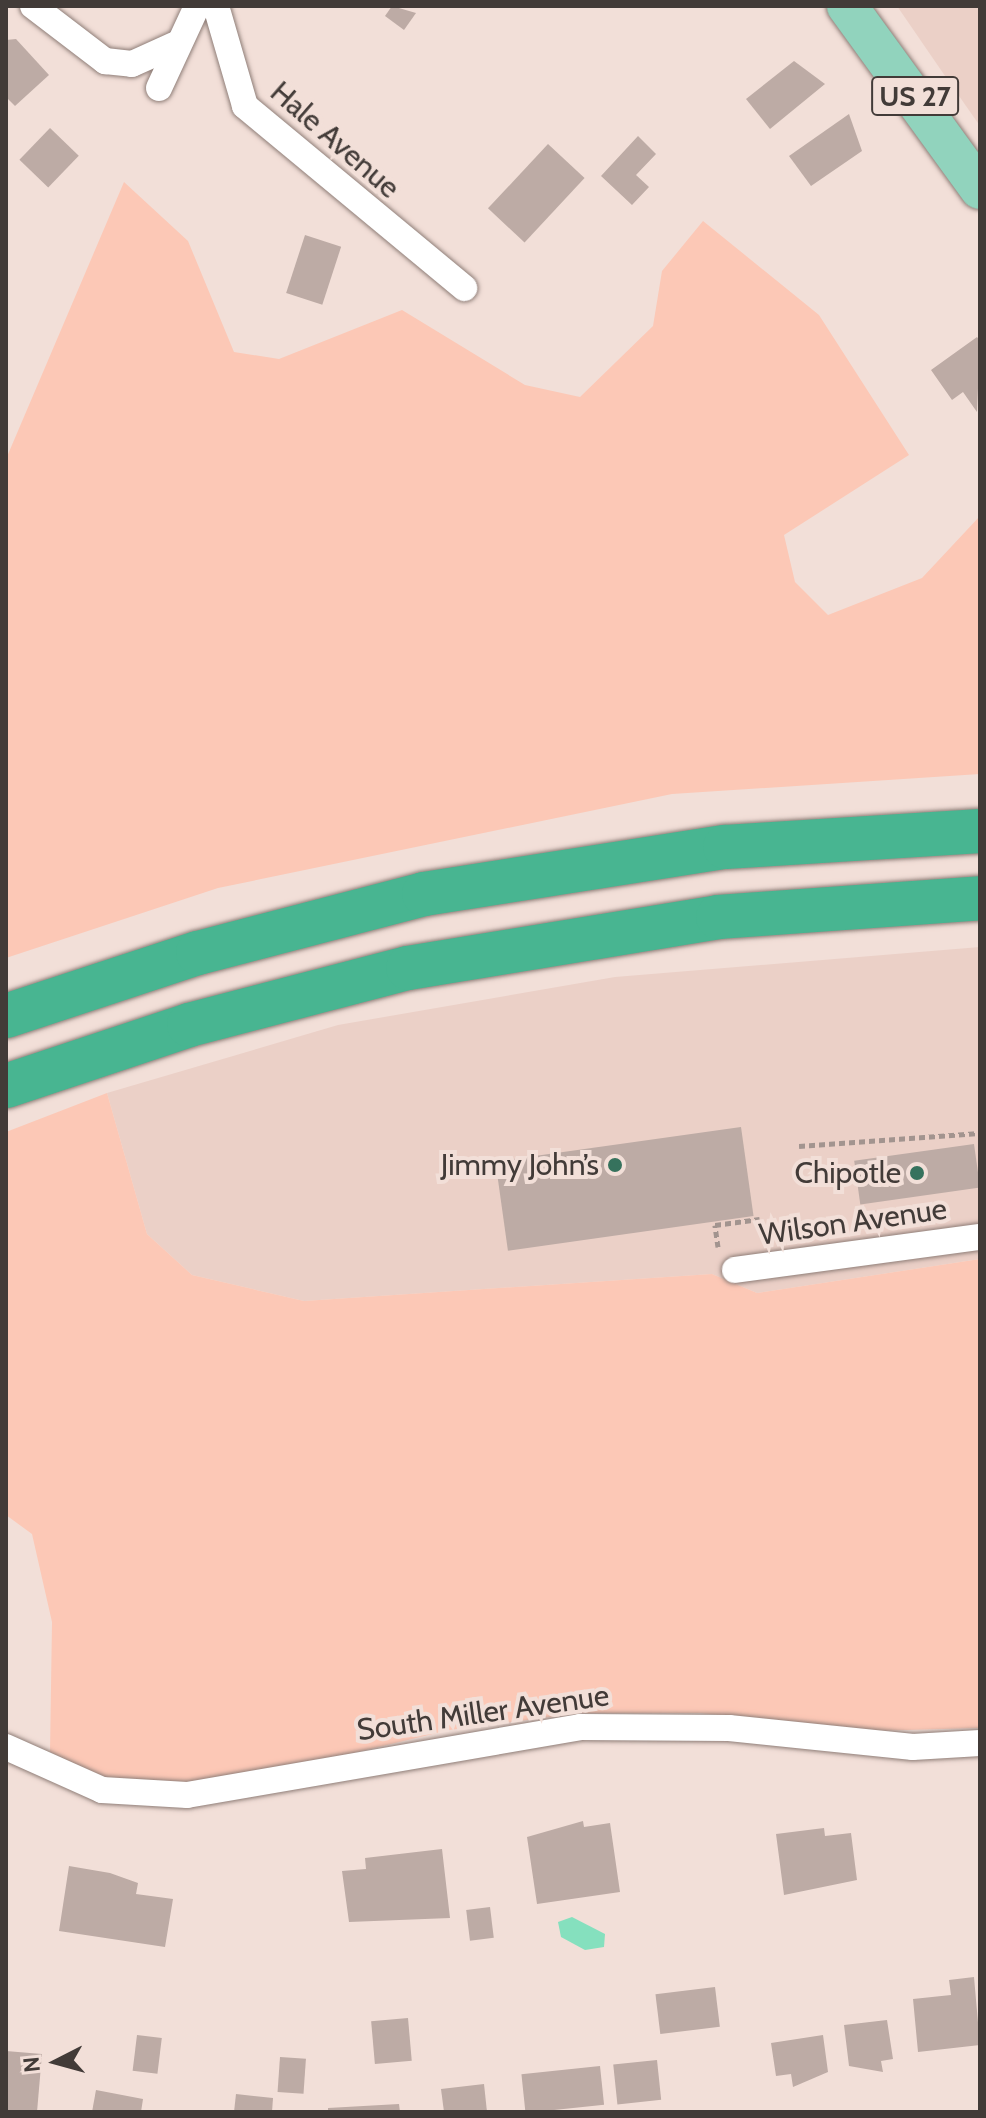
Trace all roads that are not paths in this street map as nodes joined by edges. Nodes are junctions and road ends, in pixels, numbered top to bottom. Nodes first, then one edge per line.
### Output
1 (33, 6) edge
2 (197, 6) edge
3 (216, 6) edge
4 (847, 6) edge
5 (174, 45) junction
6 (159, 88) dead end
7 (980, 189) edge
8 (464, 288) dead end
9 (980, 831) edge
10 (980, 898) edge
11 (6, 1016) edge
12 (6, 1086) edge
13 (980, 1237) edge
14 (735, 1270) road end
15 (980, 1743) edge
16 (6, 1747) edge

1 - 5 street
2 - 5 street
3 - 8 street, Hale Avenue
4 - 7 main road, US 27
5 - 6 street
9 - 11 highway
10 - 12 highway
13 - 14 street, Wilson Avenue
15 - 16 street, South Miller Avenue

